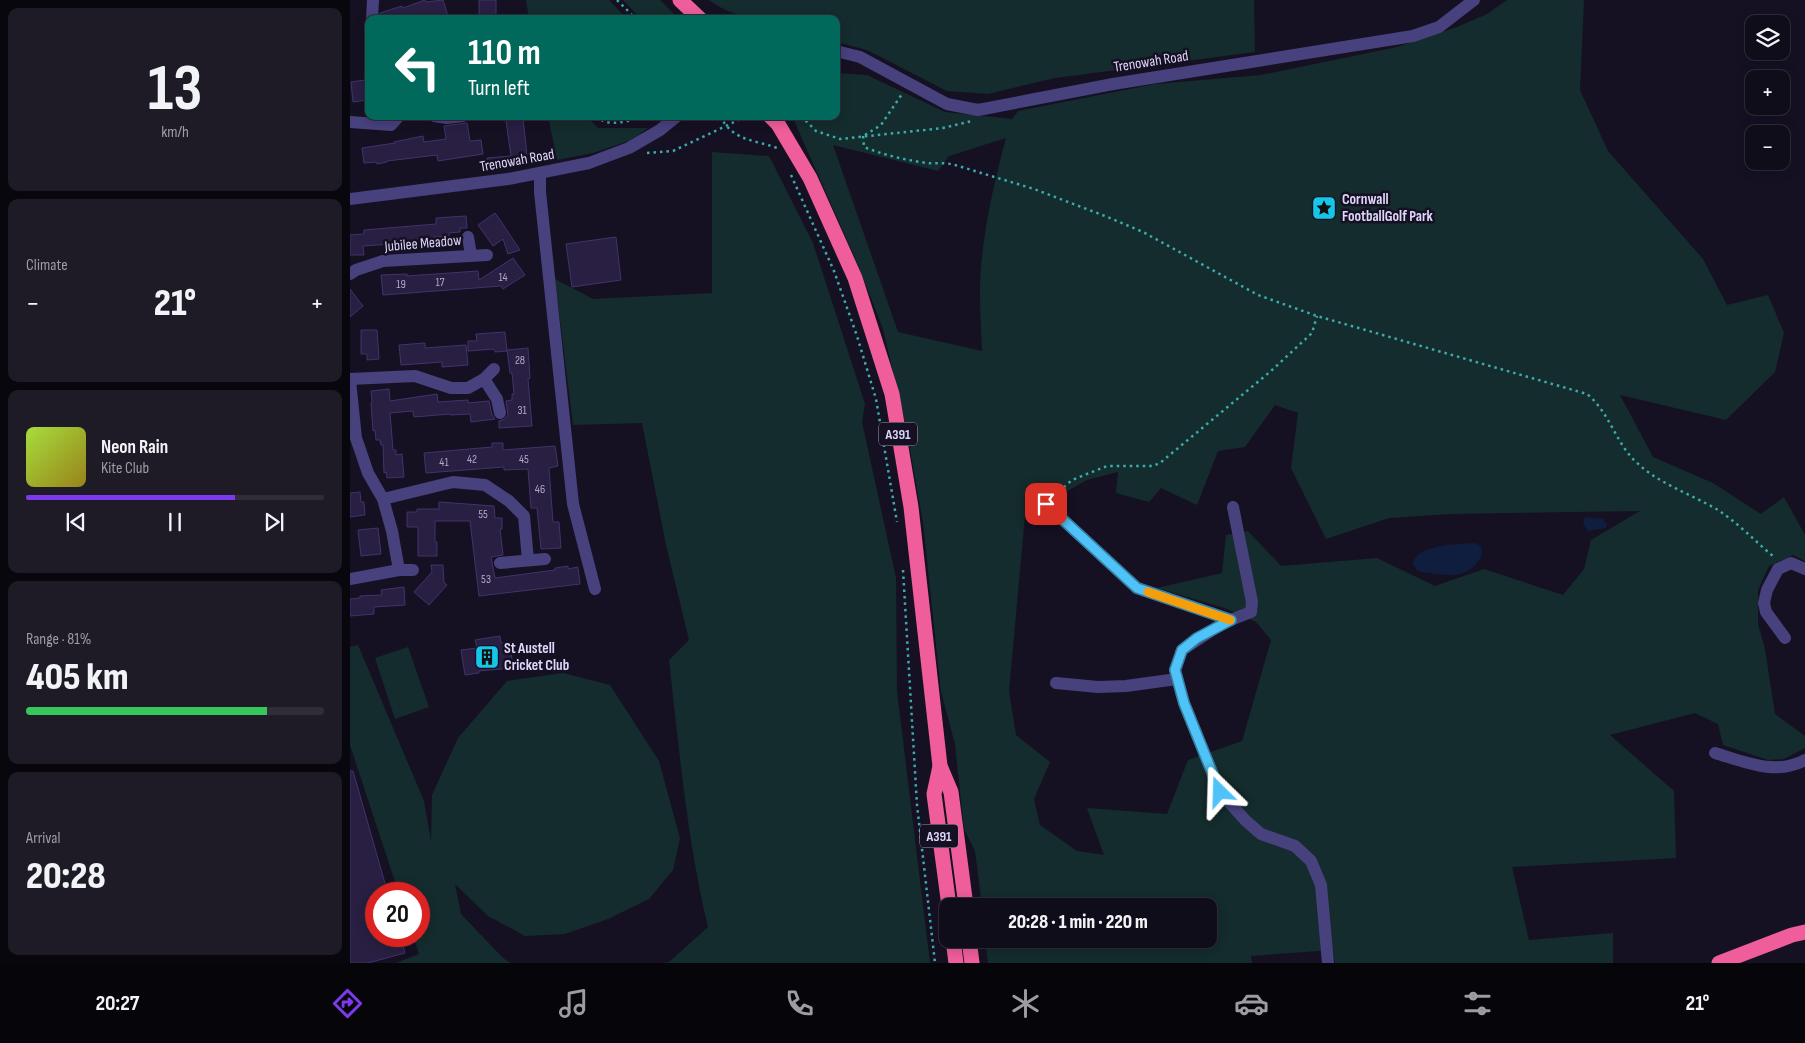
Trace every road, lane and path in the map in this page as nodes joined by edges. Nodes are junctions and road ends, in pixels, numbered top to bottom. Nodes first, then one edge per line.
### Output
1 (373, 0) edge
2 (618, 0) edge
3 (680, 0) edge
4 (1474, 0) edge
5 (372, 15) edge
6 (632, 15) edge
7 (694, 15) edge
8 (840, 52) edge
9 (909, 84) junction
10 (989, 108) junction
11 (395, 120) edge
12 (602, 120) edge
13 (631, 120) edge
14 (672, 120) edge
15 (722, 120) edge
16 (739, 120) edge
17 (776, 120) edge
18 (805, 120) edge
19 (350, 122) edge
20 (726, 127) junction
21 (864, 136) junction
22 (629, 148) junction
23 (781, 156) dead end
24 (540, 173) junction
25 (790, 174) dead end
26 (350, 199) edge
27 (468, 236) dead end
28 (471, 255) junction
29 (487, 255) dead end
30 (350, 274) edge
31 (1317, 316) junction
32 (494, 369) dead end
33 (350, 379) edge
34 (484, 379) junction
35 (500, 413) dead end
36 (383, 499) junction
37 (1046, 504) joint
38 (1233, 507) dead end
39 (898, 526) dead end
40 (528, 560) junction
41 (545, 560) dead end
42 (500, 563) dead end
43 (1784, 566) junction
44 (903, 569) dead end
45 (1805, 569) edge
46 (399, 570) junction
47 (413, 570) dead end
48 (350, 579) edge
49 (595, 589) dead end
50 (1231, 620) junction
51 (1785, 638) dead end
52 (1177, 679) junction
53 (1056, 683) dead end
54 (1715, 753) dead end
55 (1805, 760) edge
56 (940, 766) junction
57 (948, 898) edge
58 (965, 898) edge
59 (1805, 932) edge
60 (954, 948) edge
61 (970, 948) edge
62 (934, 963) edge
63 (956, 963) edge
64 (972, 963) edge
65 (1328, 963) edge
66 (1719, 963) edge

1 - 5 street
2 - 6 path
3 - 7 highway
4 - 10 street, Trenowah Road
8 - 9 street, Trenowah Road
9 - 10 street, Trenowah Road
9 - 21 path
10 - 21 path
11 - 19 street
12 - 13 path
14 - 22 street, Trenowah Road
15 - 20 path
16 - 20 path
17 - 56 highway, A391
18 - 21 path
20 - 22 path
20 - 23 path
21 - 31 path
22 - 24 street, Trenowah Road
24 - 26 street, Trenowah Road
24 - 49 street
25 - 39 path
27 - 28 street, Jubilee Meadow
28 - 29 street, Jubilee Meadow
28 - 30 street, Jubilee Meadow
31 - 37 path
31 - 43 path
32 - 34 street
33 - 34 street
33 - 36 street
34 - 35 street
36 - 40 street
36 - 46 street
37 - 50 street
38 - 50 street
40 - 41 street
40 - 42 street
43 - 45 street
43 - 51 street
44 - 62 path
46 - 47 street
46 - 48 street
50 - 52 street
52 - 53 street
52 - 65 street
54 - 55 street
56 - 57 highway, A391
56 - 58 highway, A391
59 - 66 highway
60 - 63 highway
61 - 64 highway

